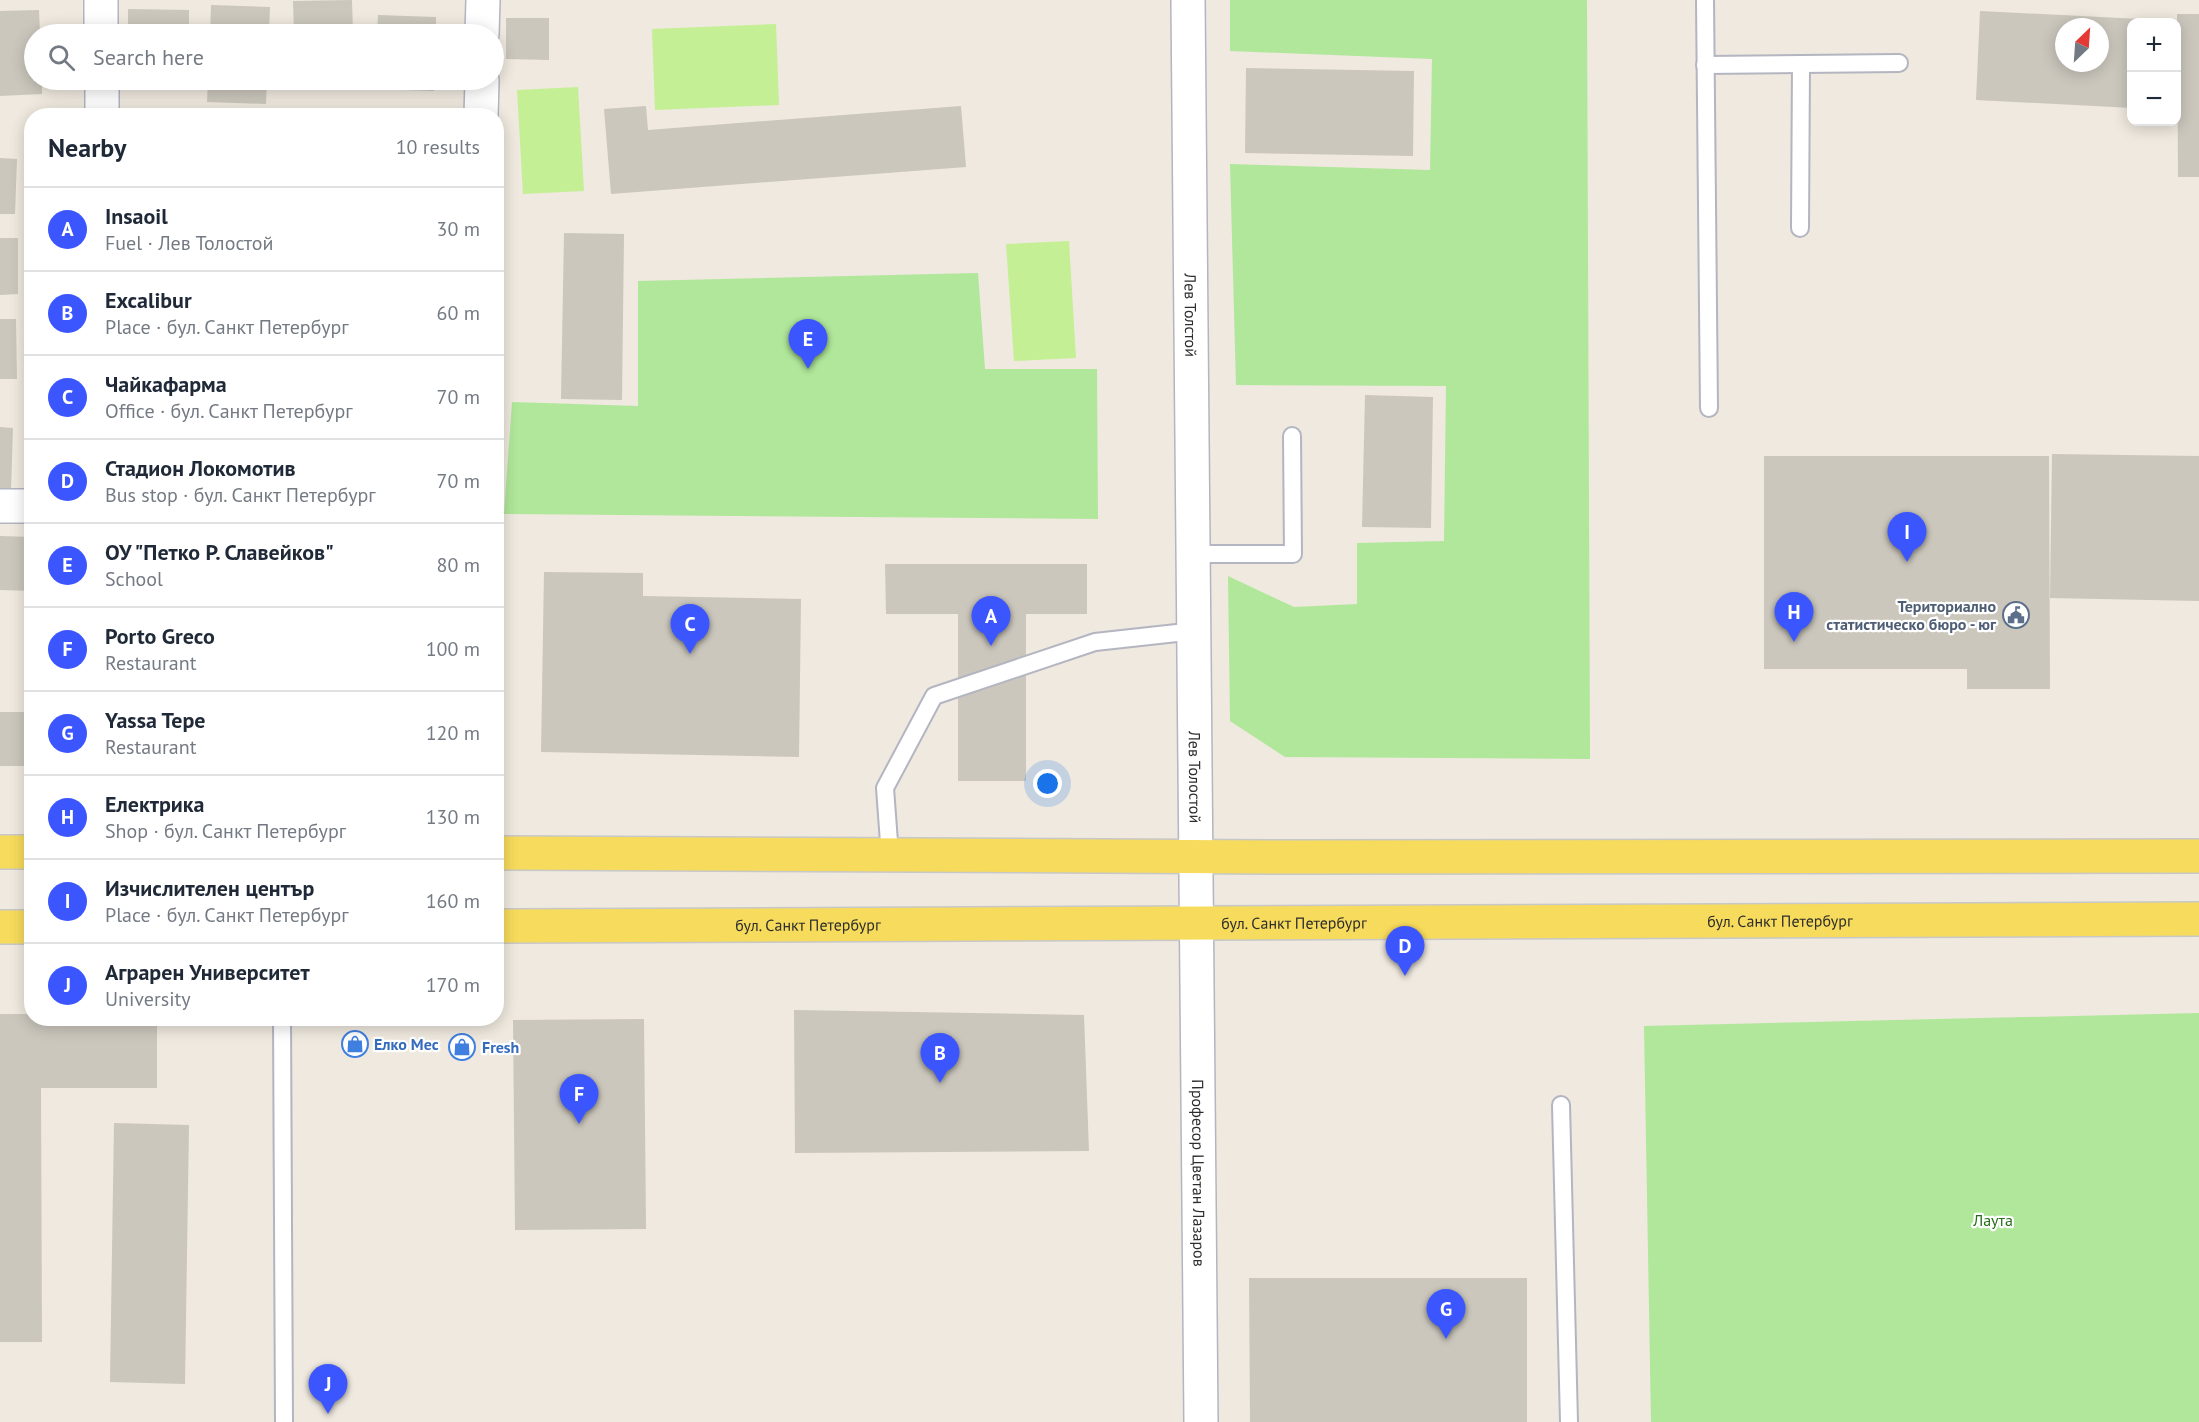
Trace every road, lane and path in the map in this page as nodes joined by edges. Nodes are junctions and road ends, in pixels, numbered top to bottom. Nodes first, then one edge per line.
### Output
1 (101, 0) edge
2 (483, 0) edge
3 (1188, 0) edge
4 (1705, 0) edge
5 (101, 24) edge
6 (482, 24) edge
7 (1899, 63) dead end
8 (1801, 64) junction
9 (1706, 65) junction
10 (102, 90) edge
11 (482, 90) edge
12 (102, 108) edge
13 (481, 108) edge
14 (1800, 228) dead end
15 (1709, 408) dead end
16 (1292, 436) dead end
17 (0, 506) edge
18 (24, 506) edge
19 (1194, 554) junction
20 (1195, 631) junction
21 (0, 852) edge
22 (24, 852) edge
23 (504, 854) edge
24 (890, 856) junction
25 (2199, 856) edge
26 (1195, 857) junction
27 (2199, 919) edge
28 (1197, 923) junction
29 (504, 926) edge
30 (0, 927) edge
31 (24, 927) edge
32 (282, 1026) edge
33 (1561, 1105) dead end
34 (284, 1422) edge
35 (1201, 1422) edge
36 (1569, 1422) edge

1 - 5 street
2 - 6 street
3 - 19 street, Лев Толстой
4 - 9 lane
7 - 8 lane
8 - 9 lane
8 - 14 lane
9 - 15 lane
10 - 12 street
11 - 13 street
16 - 19 lane
17 - 18 street
19 - 20 street, Лев Толстой
20 - 24 lane
20 - 26 street, Лев Толостой
21 - 22 main road
23 - 24 main road
24 - 26 main road
25 - 26 main road
26 - 28 street, Лев Толостой
27 - 28 main road, бул. Санкт Петербург
28 - 29 main road, бул. Санкт Петербург
28 - 35 street, Професор Цветан Лазаров
30 - 31 main road
32 - 34 lane
33 - 36 lane

